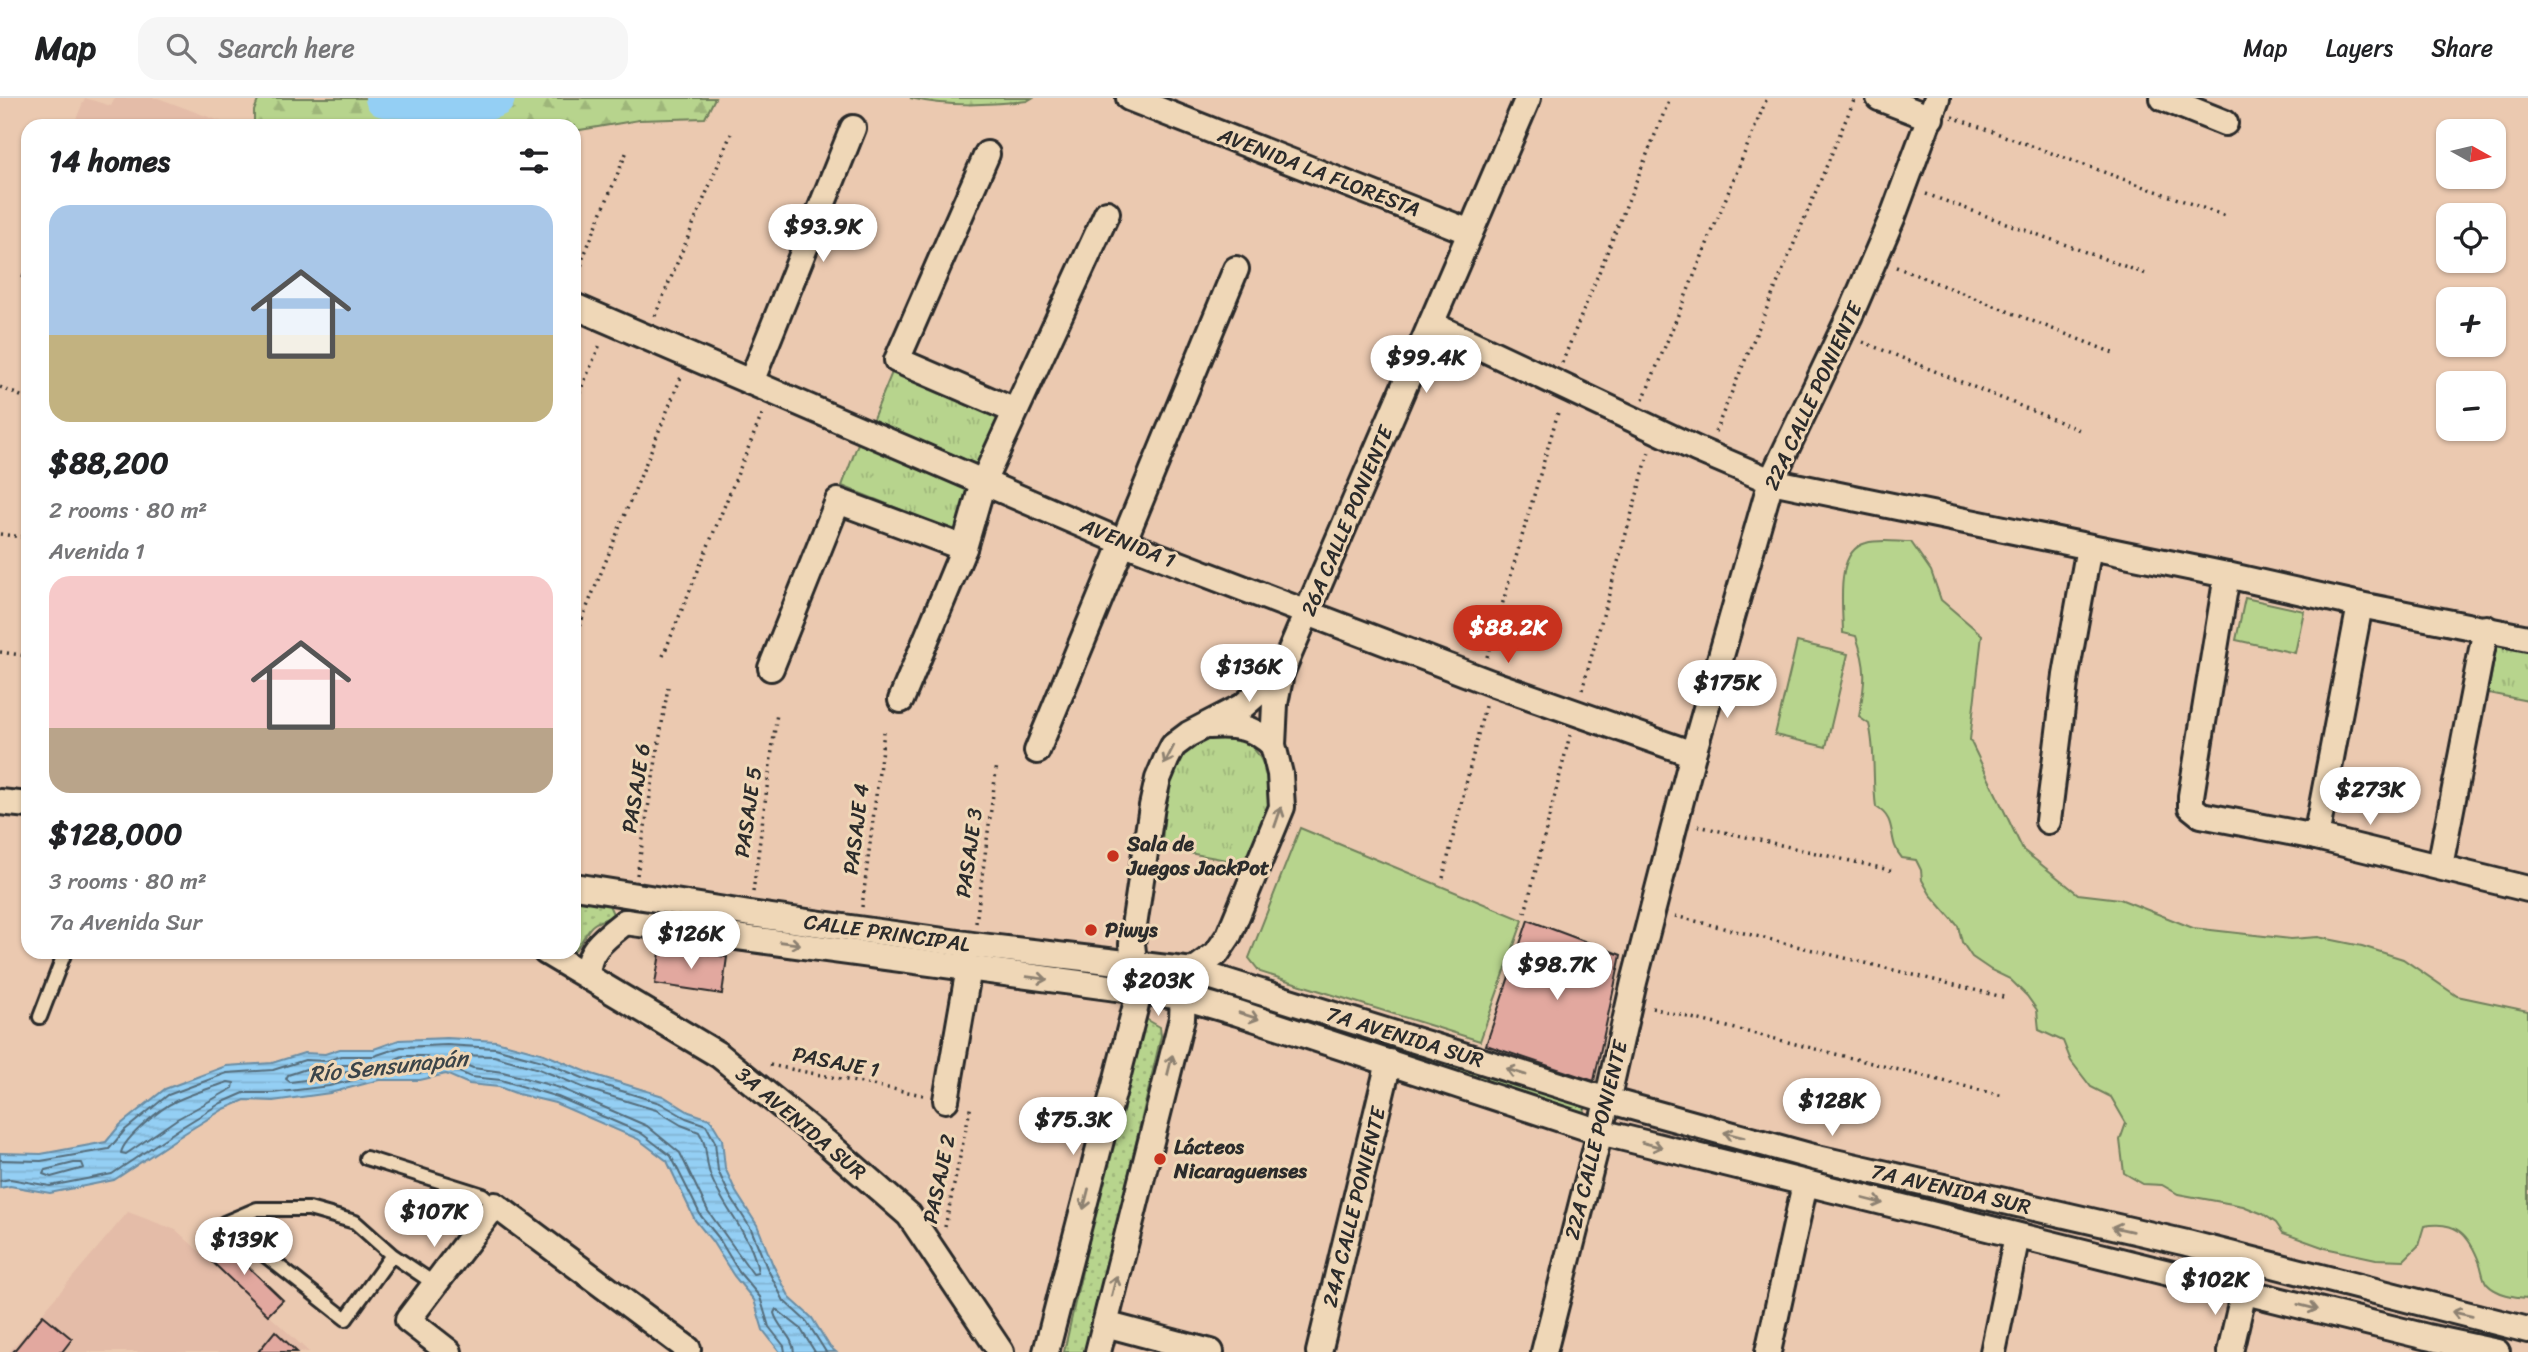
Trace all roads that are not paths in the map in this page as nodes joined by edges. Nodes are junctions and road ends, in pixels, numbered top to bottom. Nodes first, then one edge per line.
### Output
1 (1129, 98) edge
2 (1528, 98) edge
3 (1879, 98) edge
4 (2163, 98) edge
5 (1934, 109) edge
6 (2225, 123) dead end
7 (853, 128) dead end
8 (987, 154) dead end
9 (1107, 214) dead end
10 (1470, 232) junction
11 (1236, 270) dead end
12 (581, 309) edge
13 (1432, 324) junction
14 (761, 386) junction
15 (1015, 411) junction
16 (1772, 481) junction
17 (983, 482) junction
18 (1122, 542) junction
19 (2089, 547) junction
20 (964, 548) junction
21 (2227, 575) junction
22 (2360, 605) junction
23 (1308, 613) junction
24 (2486, 628) junction
25 (2528, 638) edge
26 (771, 668) dead end
27 (1281, 673) junction
28 (901, 700) dead end
29 (1203, 726) junction
30 (1273, 745) junction
31 (1037, 751) dead end
32 (1693, 754) junction
33 (0, 802) edge
34 (21, 804) edge
35 (2048, 821) dead end
36 (2316, 837) junction
37 (2440, 866) junction
38 (581, 887) edge
39 (2528, 889) edge
40 (624, 893) junction
41 (625, 922) junction
42 (971, 957) junction
43 (62, 959) edge
44 (558, 959) edge
45 (1136, 966) junction
46 (1193, 971) junction
47 (588, 977) junction
48 (1138, 993) junction
49 (1183, 998) junction
50 (40, 1017) dead end
51 (1389, 1062) junction
52 (946, 1100) road end
53 (1607, 1100) junction
54 (1600, 1132) junction
55 (366, 1158) dead end
56 (1805, 1184) junction
57 (495, 1205) junction
58 (2017, 1236) junction
59 (393, 1255) junction
60 (435, 1284) junction
61 (2244, 1291) junction
62 (1105, 1324) junction
63 (2528, 1330) edge
64 (2424, 1345) edge
65 (449, 1352) edge
66 (686, 1352) edge
67 (1001, 1352) edge
68 (1046, 1352) edge
69 (1098, 1352) edge
70 (1211, 1352) edge
71 (1320, 1352) edge
72 (1544, 1352) edge
73 (1768, 1352) edge
74 (1993, 1352) edge
75 (2230, 1352) edge
76 (2497, 1352) edge

1 - 10 street, AVENIDA LA FLORESTA
2 - 10 street, 26A CALLE PONIENTE
3 - 5 street
4 - 6 street
5 - 16 street, 22A CALLE PONIENTE
7 - 14 street
8 - 15 street
9 - 15 street
10 - 13 street, 26A CALLE PONIENTE
11 - 18 street
12 - 14 street, AVENIDA 1
13 - 16 street
13 - 23 street, 26A CALLE PONIENTE
14 - 17 street, AVENIDA 1
15 - 17 street
16 - 19 street
16 - 32 street, 22A CALLE PONIENTE
17 - 18 street, AVENIDA 1
17 - 20 street
18 - 23 street, AVENIDA 1
18 - 31 street
19 - 21 street
19 - 35 street
20 - 26 street
20 - 28 street
21 - 22 street
21 - 36 street
22 - 24 street
22 - 36 street
23 - 27 street, 26A CALLE PONIENTE
23 - 32 street, AVENIDA 1
24 - 25 street
24 - 37 street
27 - 29 street, 26A CALLE PONIENTE
27 - 30 street, 26A CALLE PONIENTE
29 - 30 street
29 -> 45 street, 26A CALLE PONIENTE
46 -> 30 street, 26A CALLE PONIENTE
32 - 53 street, 22A CALLE PONIENTE
33 - 34 street
36 - 37 street
37 - 39 street
38 - 40 street, CALLE PRINCIPAL
40 - 41 street
40 - 42 street, CALLE PRINCIPAL
41 -> 42 street, CALLE PRINCIPAL
41 - 47 street
42 - 45 street, CALLE PRINCIPAL
42 -> 48 street, CALLE PRINCIPAL
42 - 52 street
43 - 50 lane
44 - 47 street, 3A AVENIDA SUR
45 - 46 street, 7A AVENIDA SUR
45 - 48 street
46 - 49 street
53 -> 46 street, 7A AVENIDA SUR
47 - 67 street, 3A AVENIDA SUR
48 - 49 street, 7A AVENIDA SUR
48 -> 68 street
49 -> 51 street, 7A AVENIDA SUR
62 -> 49 street
51 - 54 street, 7A AVENIDA SUR
51 - 71 street, 24A CALLE PONIENTE
53 - 54 street, 22A CALLE PONIENTE
63 -> 53 street, 7A AVENIDA SUR
54 -> 56 street, 7A AVENIDA SUR
54 - 72 street, 22A CALLE PONIENTE
55 - 57 lane
56 -> 58 street, 7A AVENIDA SUR
56 - 73 street
57 - 60 street
57 - 66 street
58 - 61 street, 7A AVENIDA SUR
58 - 74 street
59 - 59 lane
59 - 60 lane
60 - 65 street
61 -> 64 street, 7A AVENIDA SUR
61 - 75 street
62 - 69 street
62 - 70 street
64 - 76 street, 7A AVENIDA SUR

